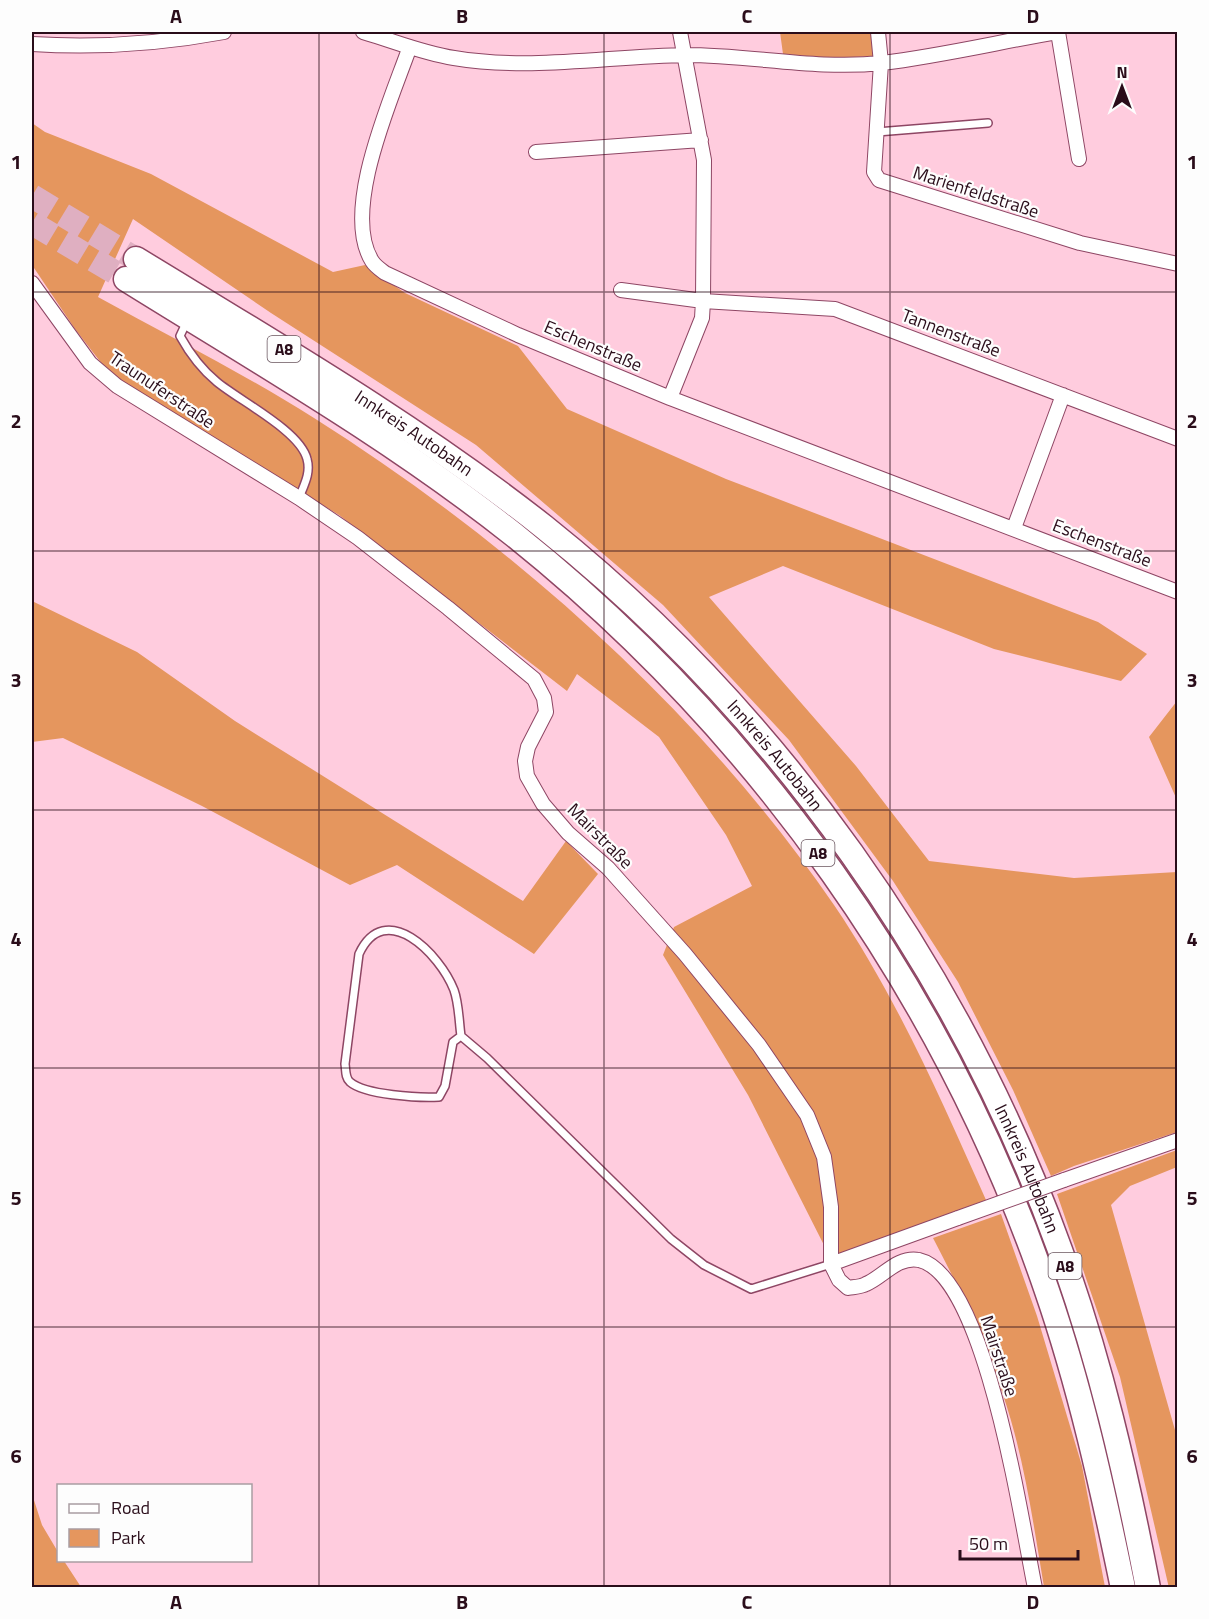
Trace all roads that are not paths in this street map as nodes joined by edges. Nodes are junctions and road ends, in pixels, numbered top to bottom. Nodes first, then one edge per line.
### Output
1 (224, 32) edge
2 (363, 32) edge
3 (680, 32) edge
4 (878, 32) edge
5 (1057, 32) edge
6 (146, 37) edge
7 (402, 41) edge
8 (32, 44) edge
9 (686, 55) junction
10 (881, 63) junction
11 (988, 123) dead end
12 (877, 132) junction
13 (701, 140) junction
14 (536, 152) dead end
15 (1079, 159) dead end
16 (1178, 264) edge
17 (32, 283) edge
18 (621, 290) dead end
19 (703, 301) junction
20 (188, 318) junction
21 (1063, 395) junction
22 (670, 398) junction
23 (1178, 439) edge
24 (299, 498) junction
25 (1014, 528) junction
26 (1178, 591) edge
27 (461, 1036) junction
28 (1178, 1140) edge
29 (831, 1264) junction
30 (1035, 1587) edge
31 (1123, 1587) edge
32 (1148, 1587) edge

1 - 6 street
2 - 7 street
3 - 9 street
4 - 10 street, Marienfeldstraße
5 - 10 street
5 - 15 street
6 - 8 street
7 - 9 street
7 - 22 street, Eschenstraße
9 - 10 street
9 - 13 street
10 - 12 street, Marienfeldstraße
11 - 12 lane
12 - 16 street, Marienfeldstraße
13 - 14 street
13 - 19 street
17 - 24 street, Traunuferstraße
18 - 19 street, Tannenstraße
19 - 21 street, Tannenstraße
19 - 22 street
20 - 24 lane
20 - 31 highway, Innkreis Autobahn / A8
20 - 32 highway, Innkreis Autobahn / A8
21 - 23 street, Tannenstraße
21 - 25 street
22 - 25 street, Eschenstraße
24 - 29 street, Mairstraße
25 - 26 street, Eschenstraße
27 - 27 lane
27 - 29 lane
28 - 29 street, bridge
29 - 30 street, Mairstraße

